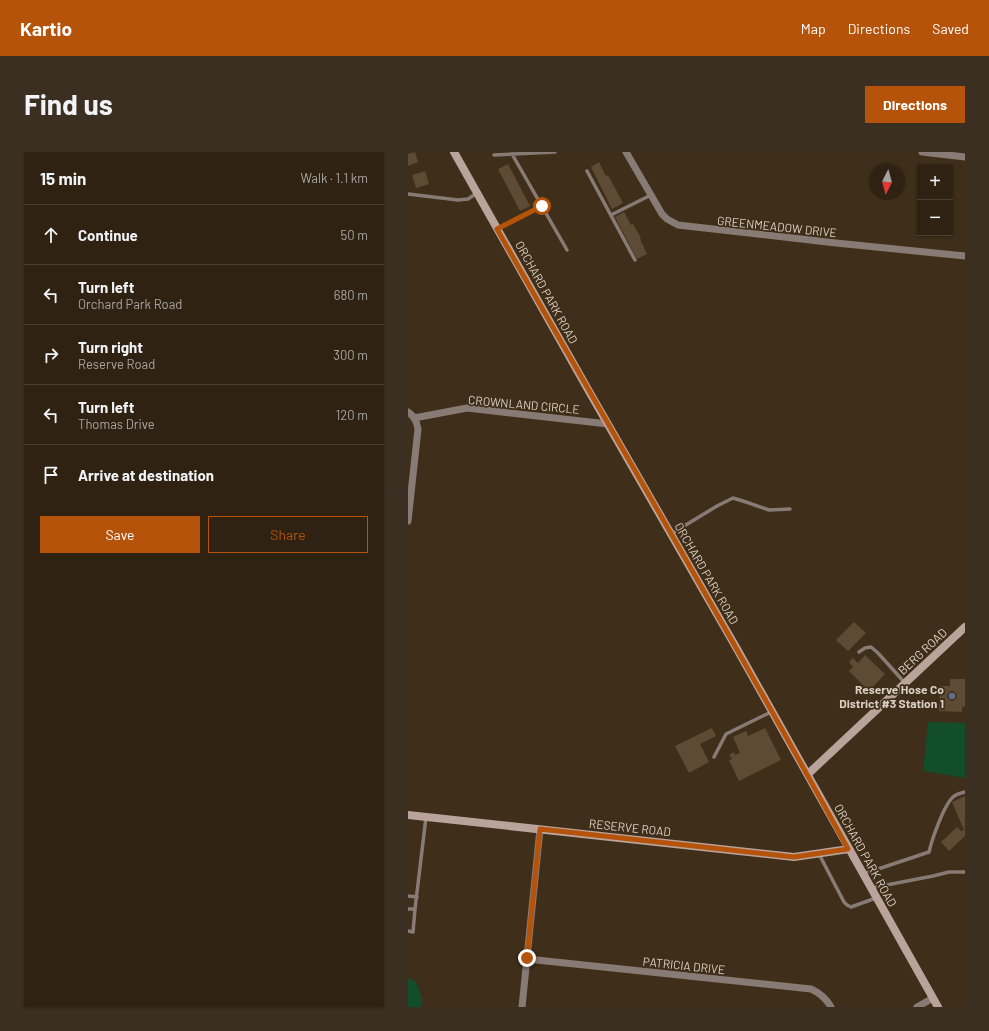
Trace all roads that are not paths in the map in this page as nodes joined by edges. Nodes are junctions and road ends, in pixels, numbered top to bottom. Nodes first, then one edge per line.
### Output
1 (454, 152) edge
2 (537, 152) edge
3 (554, 152) edge
4 (626, 152) edge
5 (922, 152) edge
6 (512, 154) junction
7 (494, 155) dead end
8 (965, 156) edge
9 (587, 171) dead end
10 (477, 193) junction
11 (408, 194) edge
12 (650, 195) junction
13 (542, 206) junction
14 (611, 215) junction
15 (497, 229) junction
16 (567, 250) dead end
17 (965, 256) edge
18 (635, 260) dead end
19 (408, 412) edge
20 (414, 418) junction
21 (608, 424) junction
22 (790, 509) dead end
23 (408, 521) edge
24 (671, 534) junction
25 (965, 627) edge
26 (859, 652) dead end
27 (905, 683) junction
28 (772, 711) junction
29 (714, 757) dead end
30 (808, 774) junction
31 (965, 792) edge
32 (408, 815) edge
33 (426, 817) junction
34 (540, 829) junction
35 (848, 849) junction
36 (818, 854) junction
37 (965, 872) edge
38 (863, 874) junction
39 (870, 888) junction
40 (408, 896) edge
41 (416, 897) junction
42 (876, 898) junction
43 (408, 908) edge
44 (415, 909) junction
45 (408, 931) edge
46 (527, 958) junction
47 (933, 998) junction
48 (522, 1007) edge
49 (830, 1007) edge
50 (917, 1007) edge
51 (938, 1007) edge

1 - 10 main road, ORCHARD PARK ROAD
2 - 3 lane
2 - 6 lane
4 - 12 street, GREENMEADOW DRIVE
5 - 8 street
6 - 7 lane
6 - 13 lane
9 - 14 lane
10 - 11 lane
10 - 15 main road, ORCHARD PARK ROAD
12 - 14 lane
12 - 17 street, GREENMEADOW DRIVE
13 - 15 lane
13 - 16 lane
14 - 18 lane
15 - 21 main road, ORCHARD PARK ROAD
19 - 20 street
20 - 21 street, CROWNLAND CIRCLE
20 - 23 street
21 - 24 main road, ORCHARD PARK ROAD
22 - 24 lane
24 - 28 main road, ORCHARD PARK ROAD
25 - 27 main road, BERG ROAD
26 - 27 lane
27 - 30 main road, BERG ROAD
28 - 29 lane
28 - 30 main road, ORCHARD PARK ROAD
30 - 35 main road, ORCHARD PARK ROAD
31 - 38 lane
32 - 33 main road, RESERVE ROAD
33 - 34 main road, RESERVE ROAD
33 - 41 lane
34 - 36 main road, RESERVE ROAD
34 - 46 street
35 - 36 main road, RESERVE ROAD
35 - 38 main road, ORCHARD PARK ROAD
36 - 42 lane
37 - 39 lane
38 - 39 main road, ORCHARD PARK ROAD
39 - 42 main road, ORCHARD PARK ROAD
40 - 41 lane
41 - 44 lane
42 - 47 main road, ORCHARD PARK ROAD
43 - 44 lane
44 - 45 lane
46 - 48 street
46 - 49 street, PATRICIA DRIVE
47 - 50 street
47 - 51 main road, ORCHARD PARK ROAD

